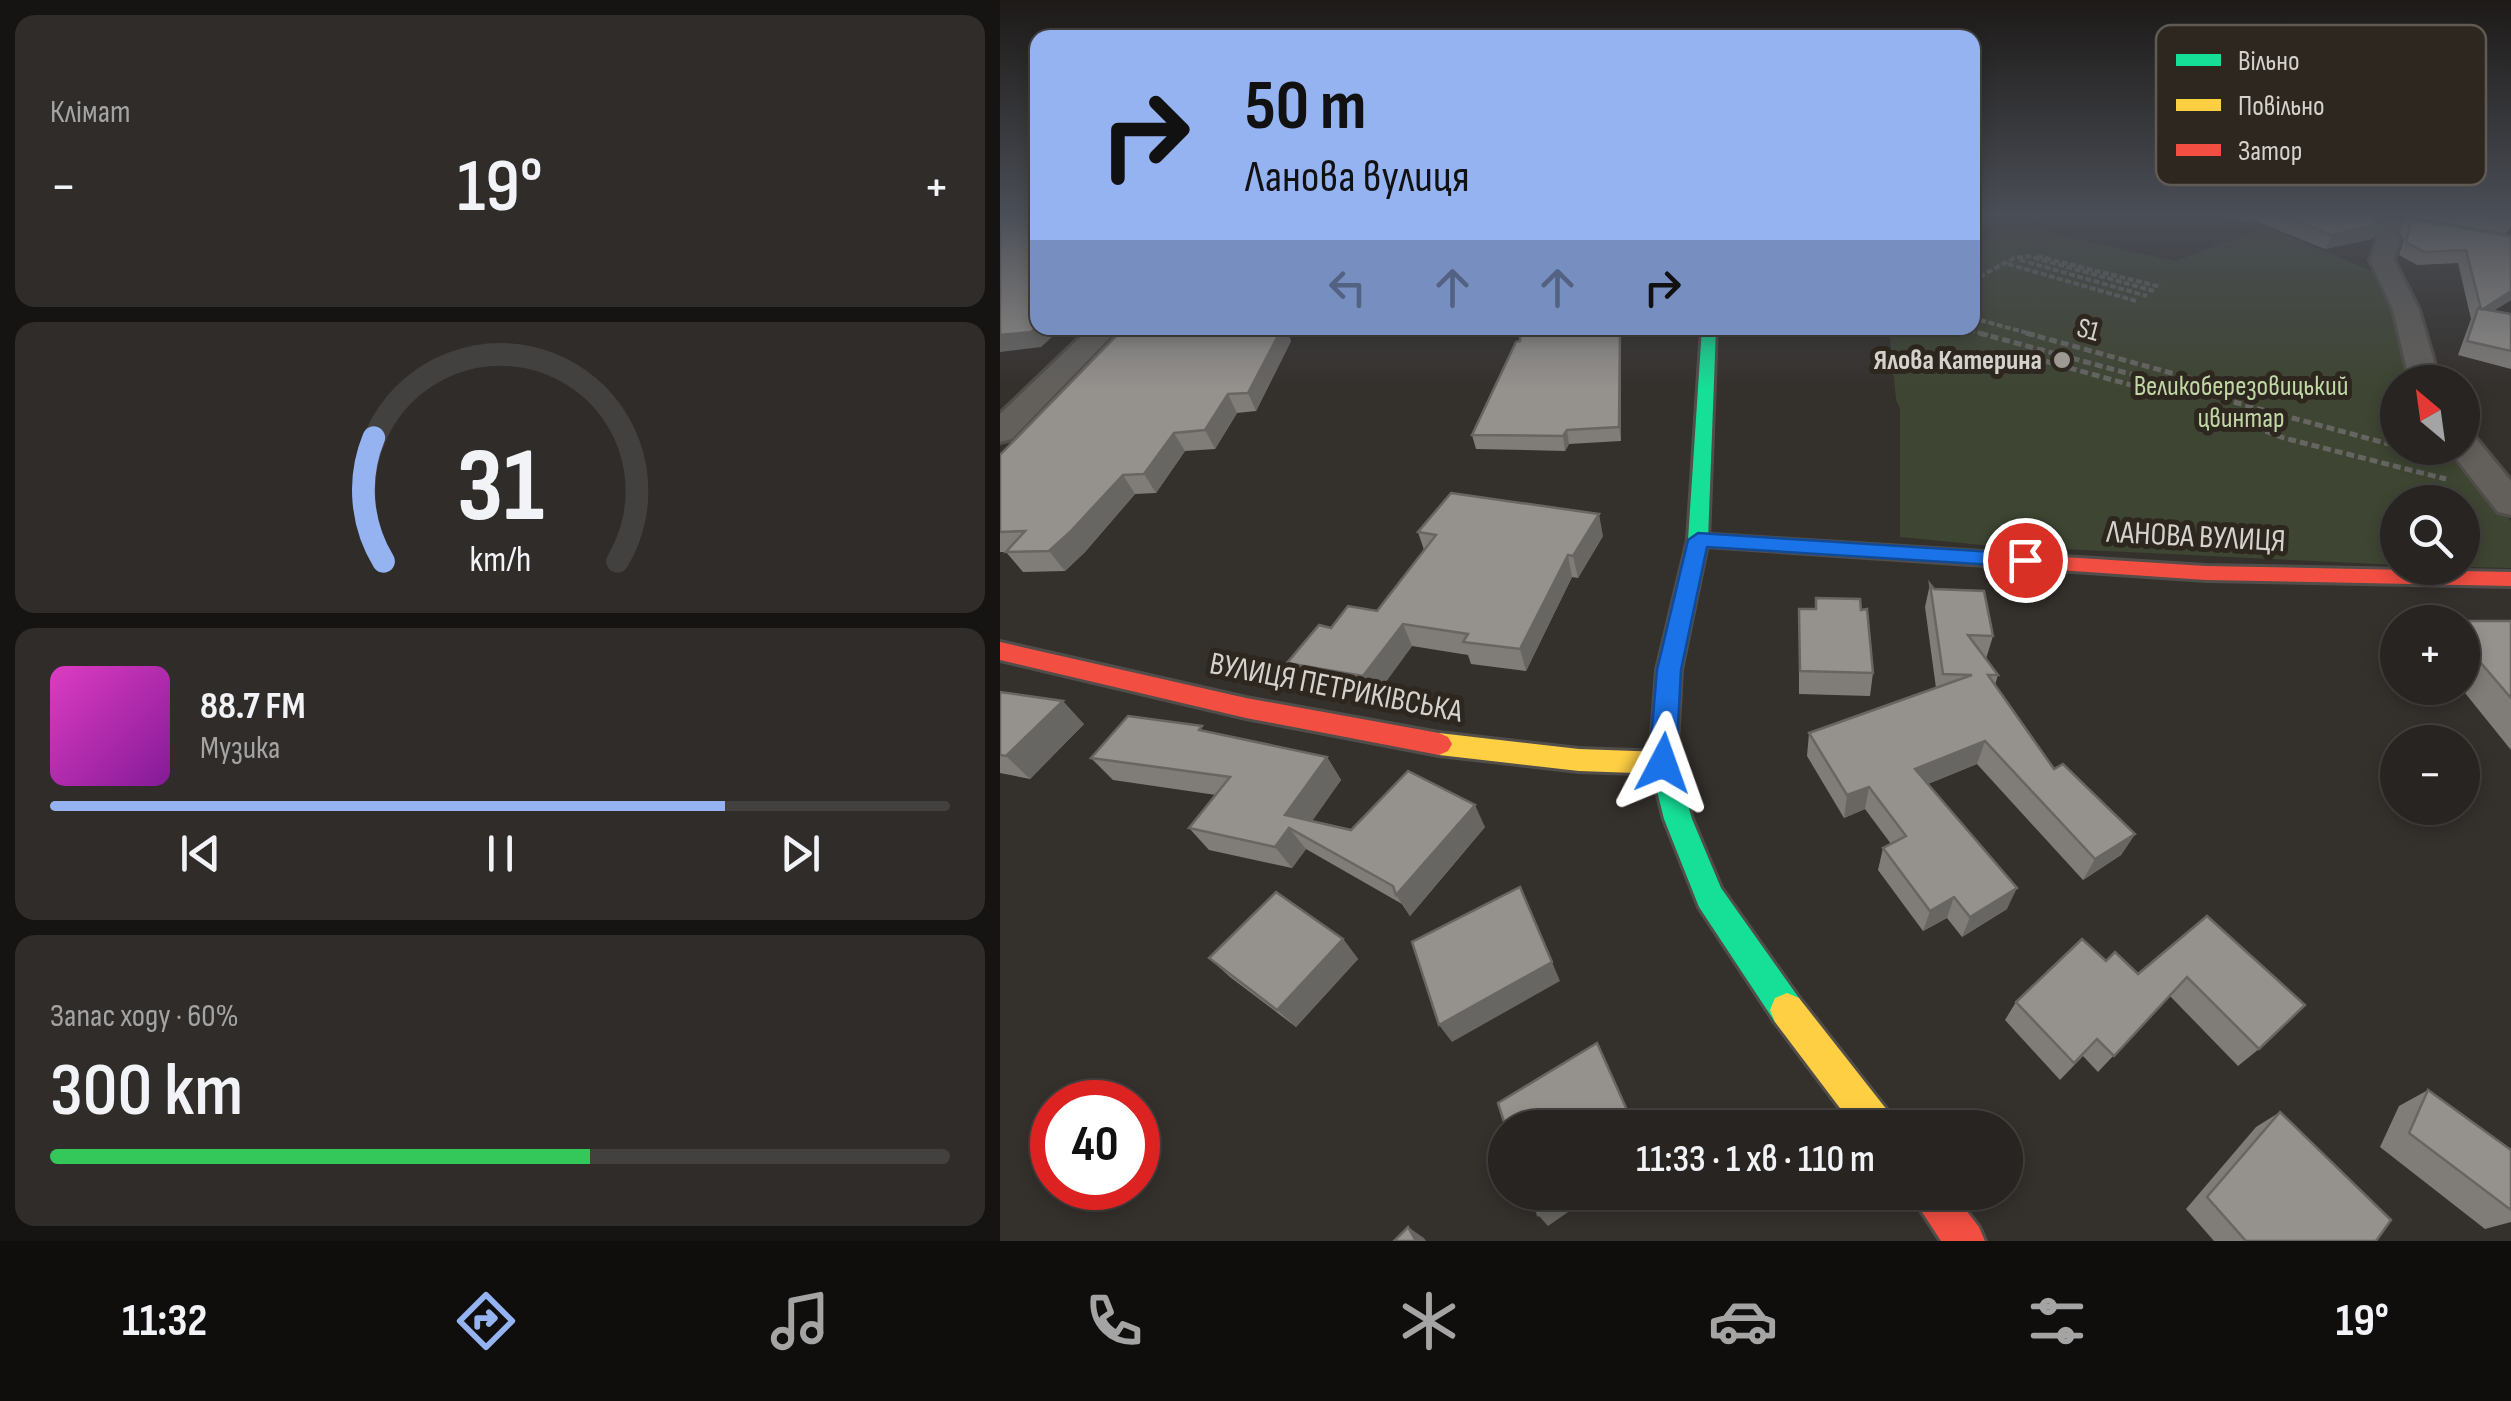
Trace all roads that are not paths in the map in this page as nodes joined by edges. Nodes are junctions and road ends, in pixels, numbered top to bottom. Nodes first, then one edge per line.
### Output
1 (2389, 274) edge
2 (1098, 335) edge
3 (1708, 335) edge
4 (2421, 365) edge
5 (1000, 432) edge
6 (2467, 465) edge
7 (2511, 504) edge
8 (1698, 540) junction
9 (2511, 579) edge
10 (1000, 651) edge
11 (1663, 763) junction
12 (1864, 1110) edge
13 (1942, 1210) edge
14 (1965, 1241) edge

1 - 4 street
2 - 5 street
3 - 8 street
6 - 7 street
8 - 9 street, ЛАНОВА ВУЛИЦЯ
8 - 11 street
10 - 11 street, ВУЛИЦЯ ПЕТРИКІВСЬКА
11 - 12 street
13 - 14 street

